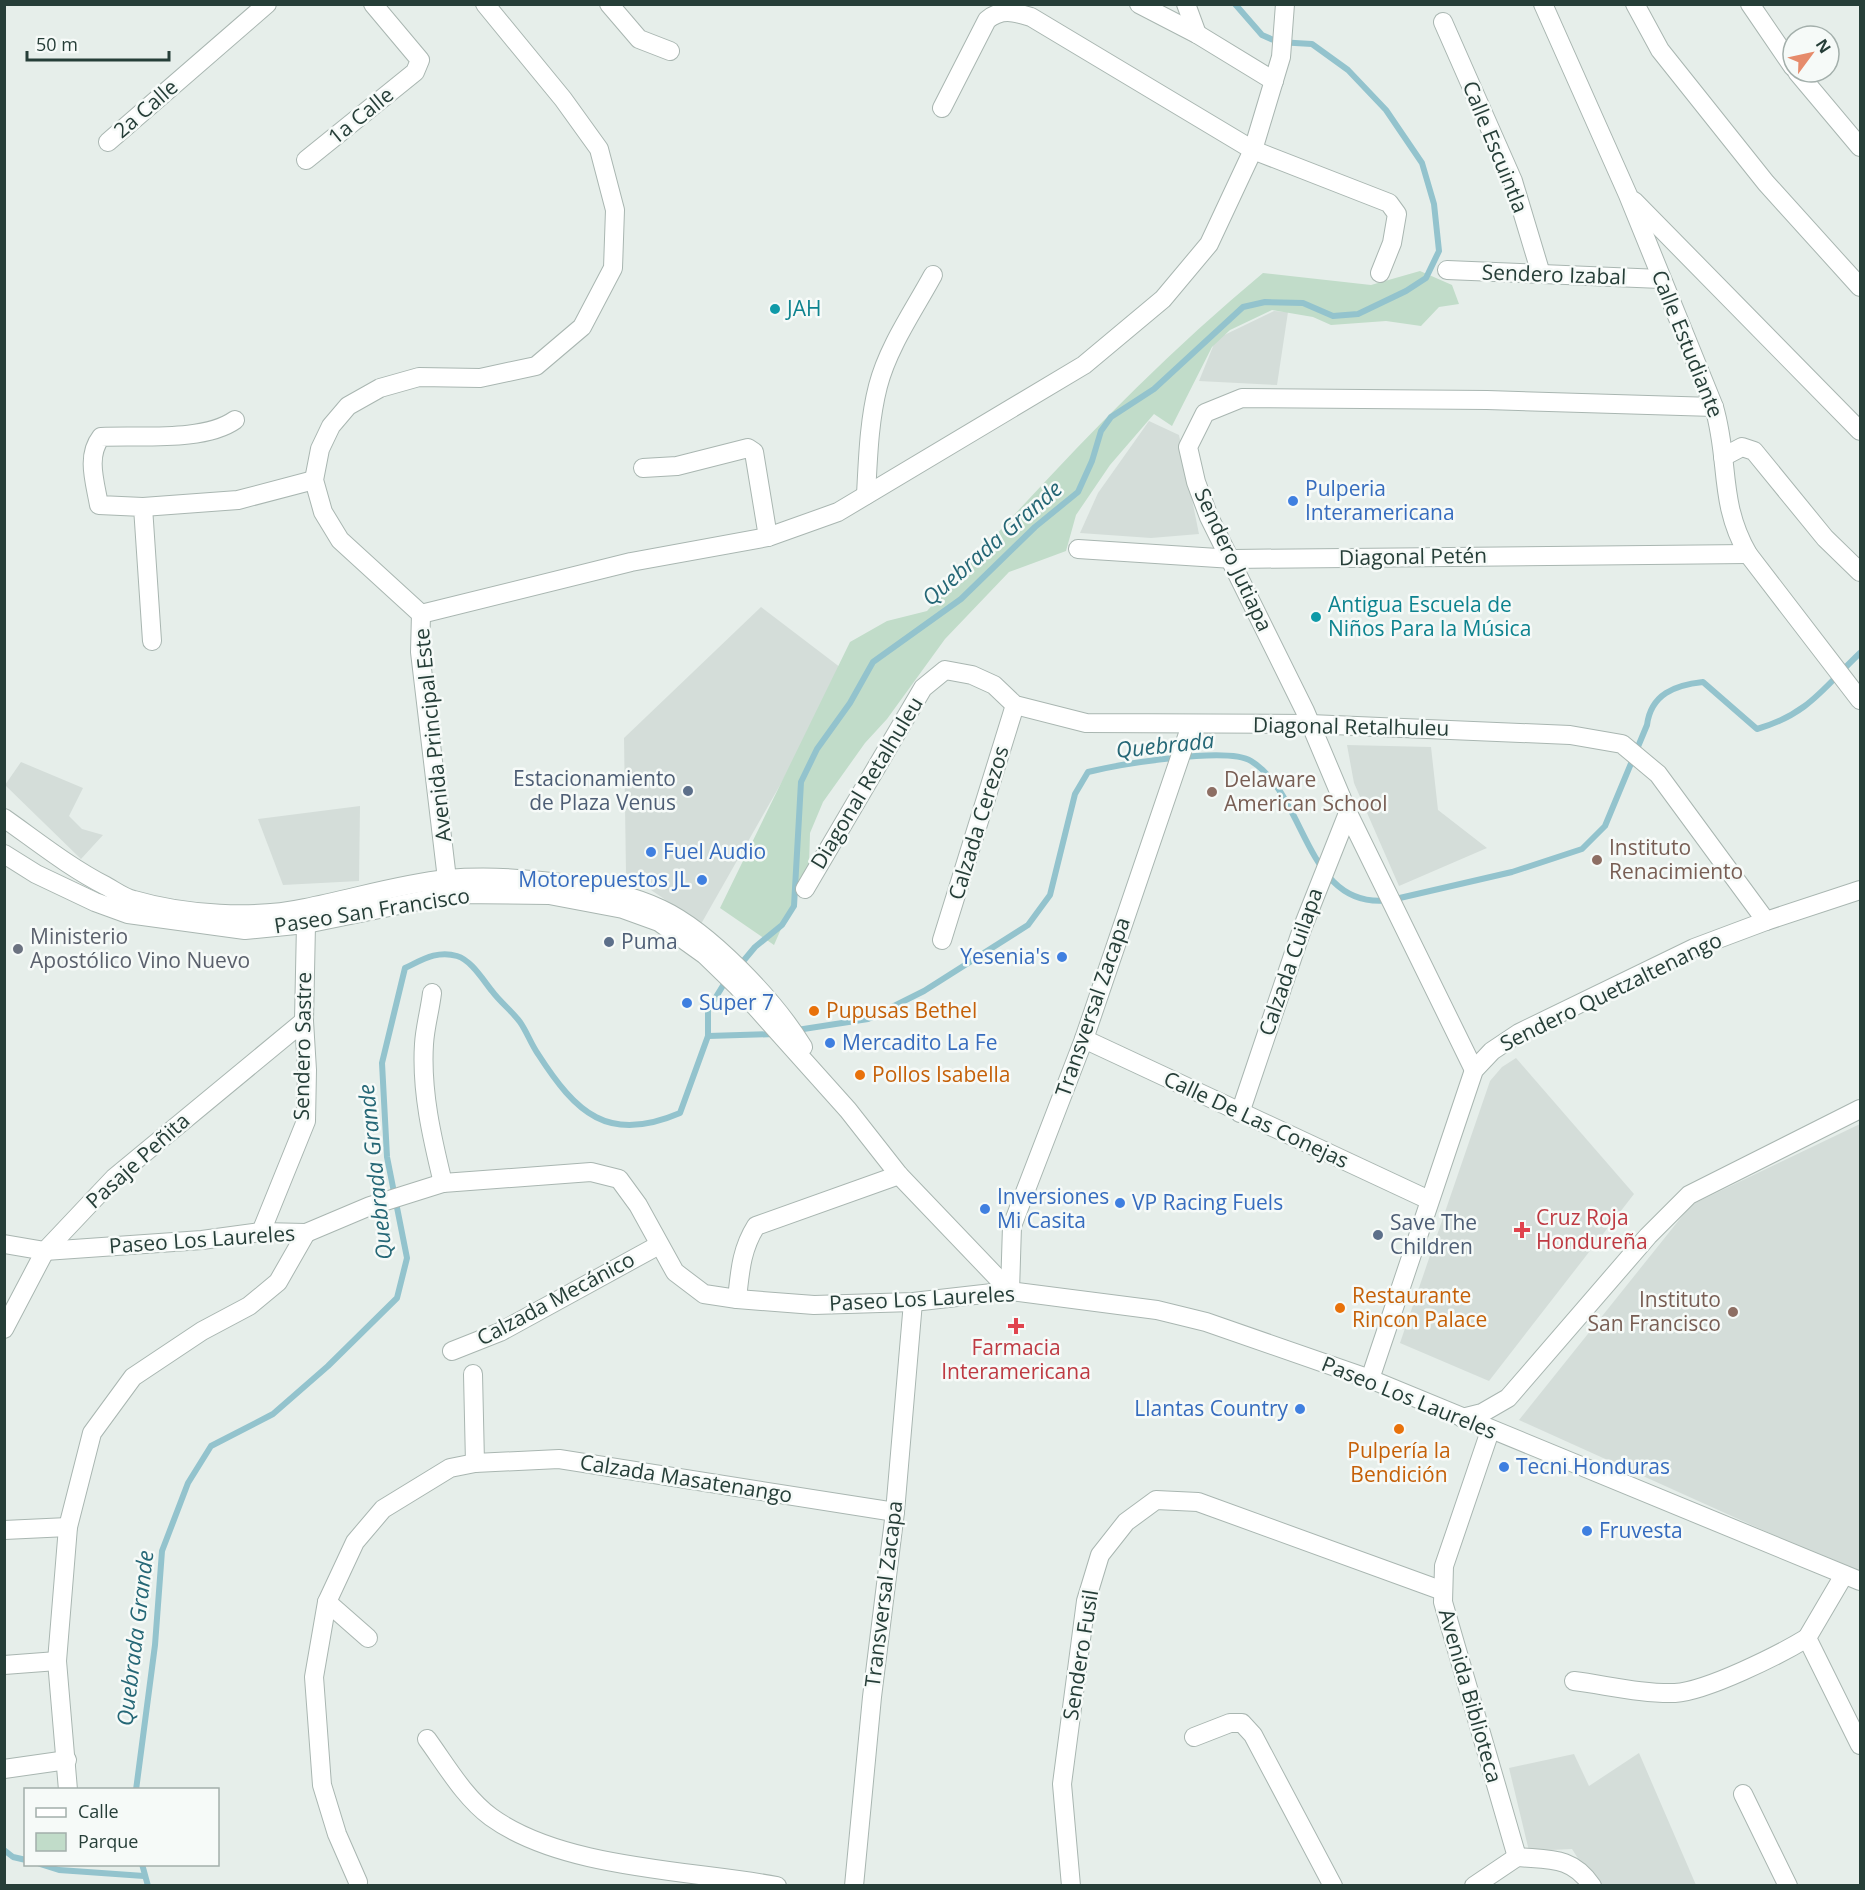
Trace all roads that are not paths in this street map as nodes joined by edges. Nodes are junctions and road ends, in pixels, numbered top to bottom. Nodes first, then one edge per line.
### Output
1 (267, 4) edge
2 (373, 4) edge
3 (485, 4) edge
4 (609, 4) edge
5 (1139, 4) edge
6 (1186, 4) edge
7 (1285, 4) edge
8 (1543, 4) edge
9 (1635, 4) edge
10 (1750, 4) edge
11 (1443, 22) dead end
12 (1197, 34) junction
13 (1781, 50) edge
14 (670, 51) dead end
15 (1274, 81) junction
16 (1807, 84) edge
17 (942, 108) dead end
18 (108, 142) dead end
19 (1860, 147) edge
20 (1253, 150) junction
21 (306, 160) dead end
22 (1628, 195) junction
23 (1447, 270) dead end
24 (1380, 273) dead end
25 (1540, 274) junction
26 (933, 275) dead end
27 (1661, 279) junction
28 (1860, 287) edge
29 (1714, 407) junction
30 (235, 420) dead end
31 (1860, 431) edge
32 (1723, 457) junction
33 (643, 468) dead end
34 (314, 480) junction
35 (866, 495) junction
36 (143, 507) junction
37 (768, 537) junction
38 (1078, 549) dead end
39 (1748, 554) junction
40 (1233, 559) junction
41 (1860, 572) edge
42 (422, 614) junction
43 (152, 641) dead end
44 (1860, 700) edge
45 (1015, 705) junction
46 (1310, 724) junction
47 (1191, 725) junction
48 (1348, 813) junction
49 (4, 818) edge
50 (4, 854) edge
51 (447, 879) junction
52 (805, 889) dead end
53 (1860, 890) edge
54 (1766, 921) junction
55 (306, 924) junction
56 (942, 940) dead end
57 (710, 950) junction
58 (432, 993) dead end
59 (304, 1021) junction
60 (1084, 1039) junction
61 (1474, 1070) junction
62 (1860, 1109) edge
63 (1240, 1113) junction
64 (899, 1175) junction
65 (443, 1183) junction
66 (1429, 1200) junction
67 (261, 1232) junction
68 (306, 1233) junction
69 (4, 1244) edge
70 (659, 1245) junction
71 (45, 1251) junction
72 (1011, 1291) junction
73 (737, 1299) junction
74 (913, 1302) junction
75 (4, 1329) edge
76 (452, 1351) dead end
77 (473, 1374) dead end
78 (1370, 1379) junction
79 (1508, 1398) junction
80 (1462, 1418) junction
81 (1490, 1431) junction
82 (1515, 1441) junction
83 (475, 1463) junction
84 (895, 1512) junction
85 (68, 1527) junction
86 (4, 1530) edge
87 (1852, 1578) edge
88 (1443, 1591) junction
89 (327, 1602) junction
90 (368, 1638) dead end
91 (1807, 1638) junction
92 (57, 1660) junction
93 (4, 1665) edge
94 (1574, 1681) dead end
95 (1194, 1737) dead end
96 (428, 1739) dead end
97 (1860, 1745) edge
98 (67, 1760) junction
99 (4, 1769) edge
100 (68, 1788) edge
101 (1743, 1794) dead end
102 (1517, 1857) junction
103 (358, 1882) dead end
104 (777, 1886) edge
105 (854, 1886) edge
106 (1071, 1886) edge
107 (1333, 1886) edge
108 (1474, 1886) edge
109 (1592, 1886) edge
110 (1788, 1886) edge

1 - 18 street, 2a Calle
2 - 21 street, 1a Calle
3 - 34 street, Avenida Principal Este
4 - 14 street
5 - 12 street
6 - 12 street
7 - 15 street
8 - 22 street, Calle Estudiante
9 - 28 street
10 - 13 street
11 - 25 street, Calle Escuintla
12 - 15 street
15 - 20 street
16 - 19 street
17 - 20 street
20 - 24 street
20 - 35 street
22 - 27 street, Calle Estudiante
22 - 31 street
23 - 25 street, Sendero Izabal
25 - 27 street, Sendero Izabal
26 - 35 street
27 - 29 street, Calle Estudiante
29 - 32 street, Calle Estudiante
29 - 40 street, Sendero Jutiapa
30 - 36 street
32 - 39 street, Calle Estudiante
32 - 41 street
33 - 37 street
34 - 36 street
34 - 42 street, Avenida Principal Este
35 - 37 street
36 - 43 street
37 - 42 street
38 - 40 street, Diagonal Petén
39 - 40 street, Diagonal Petén
39 - 44 street, Calle Estudiante
40 - 46 street, Sendero Jutiapa
42 - 51 street, Avenida Principal Este
45 - 47 street, Diagonal Retalhuleu
45 - 52 street, Diagonal Retalhuleu
45 - 56 street, Calzada Cerezos
46 - 47 street, Diagonal Retalhuleu
46 - 48 street, Sendero Jutiapa
46 - 54 street, Diagonal Retalhuleu
47 - 60 street, Transversal Zacapa
48 - 61 street, Sendero Jutiapa
48 - 63 street, Calzada Cuilapa
49 - 51 street, Paseo San Francisco
50 - 55 street, Paseo San Francisco
51 - 57 street, Paseo San Francisco
53 - 54 street, Sendero Quetzaltenango
54 - 61 street, Sendero Quetzaltenango
55 - 57 street, Paseo San Francisco
55 - 59 street, Sendero Sastre
57 - 64 street, Paseo San Francisco
58 - 65 street
59 - 67 street, Sendero Sastre
59 - 71 street, Pasaje Peñita
60 - 63 street, Calle De Las Conejas
60 - 72 street, Transversal Zacapa
61 - 66 street, Sendero Quetzaltenango
62 - 79 street
63 - 66 street, Calle De Las Conejas
64 - 72 street, Paseo San Francisco
64 - 73 street
65 - 68 street, Paseo Los Laureles
65 - 70 street, Paseo Los Laureles
66 - 78 street, Sendero Quetzaltenango
67 - 68 street, Paseo Los Laureles
67 - 71 street, Paseo Los Laureles
68 - 85 street
69 - 71 street, Paseo Los Laureles
70 - 73 street, Paseo Los Laureles
70 - 76 street, Calzada Mecánico
71 - 75 street, Pasaje Peñita
72 - 74 street, Paseo Los Laureles
72 - 78 street, Paseo Los Laureles
73 - 74 street, Paseo Los Laureles
74 - 84 street, Transversal Zacapa
77 - 83 street, Calzada Mecánico
78 - 80 street, Paseo Los Laureles
79 - 80 street
79 - 82 street
80 - 81 street, Paseo Los Laureles
81 - 82 street, Paseo Los Laureles
81 - 88 street, Avenida Biblioteca
82 - 87 street, Paseo Los Laureles
83 - 84 street, Calzada Masatenango
83 - 89 street
84 - 105 street, Transversal Zacapa
85 - 86 street
85 - 92 street
87 - 91 street
88 - 102 street, Avenida Biblioteca
88 - 106 street, Sendero Fusil
89 - 90 street
89 - 103 street
91 - 94 street
91 - 97 street
92 - 93 street
92 - 98 street
95 - 107 street
96 - 104 street
98 - 99 street
98 - 100 street
101 - 110 street
102 - 108 street
102 - 109 street

